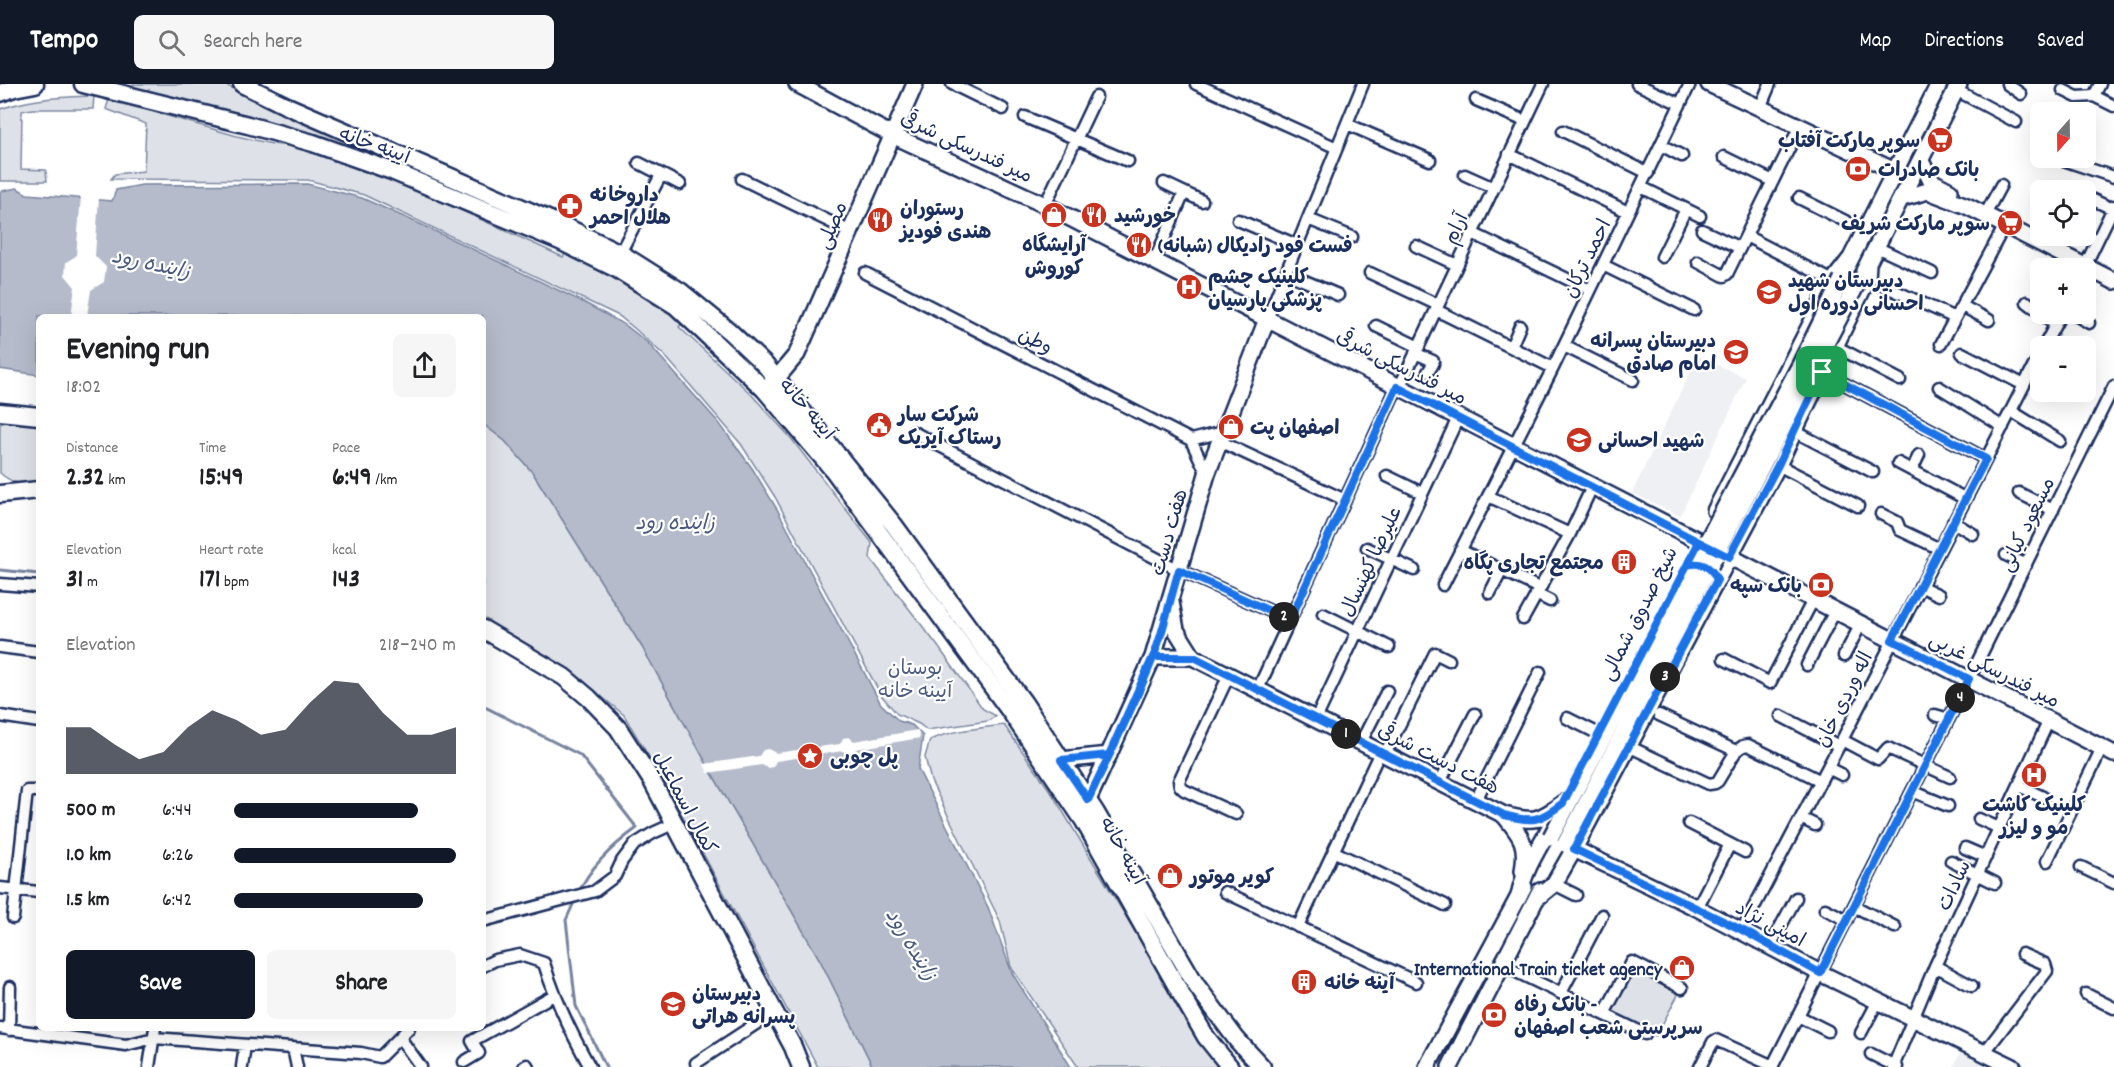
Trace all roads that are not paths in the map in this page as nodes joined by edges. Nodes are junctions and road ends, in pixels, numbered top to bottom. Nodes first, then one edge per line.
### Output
1 (35, 84) edge
2 (83, 84) edge
3 (119, 84) edge
4 (242, 84) edge
5 (797, 84) edge
6 (915, 84) edge
7 (952, 84) edge
8 (1196, 84) edge
9 (1363, 84) edge
10 (1543, 84) edge
11 (1637, 84) edge
12 (1690, 84) edge
13 (1770, 84) edge
14 (1939, 84) edge
15 (2007, 84) edge
16 (2100, 84) edge
17 (96, 86) edge
18 (1717, 86) edge
19 (1958, 87) edge
20 (2063, 90) dead end
21 (0, 93) edge
22 (2021, 94) dead end
23 (2094, 96) junction
24 (1096, 97) dead end
25 (1476, 100) dead end
26 (1680, 104) junction
27 (2114, 106) edge
28 (1760, 108) junction
29 (1003, 109) dead end
30 (1024, 117) dead end
31 (1525, 121) junction
32 (2016, 122) dead end
33 (1347, 124) junction
34 (1800, 126) junction
35 (1563, 131) dead end
36 (892, 135) junction
37 (1076, 139) junction
38 (1661, 145) junction
39 (1337, 148) junction
40 (1509, 154) junction
41 (1682, 156) dead end
42 (1724, 157) dead end
43 (1430, 160) dead end
44 (1128, 161) dead end
45 (1921, 161) junction
46 (639, 163) dead end
47 (2087, 168) edge
48 (1895, 171) junction
49 (1648, 173) junction
50 (661, 175) junction
51 (1465, 175) dead end
52 (2114, 177) edge
53 (742, 179) dead end
54 (1773, 181) junction
55 (1164, 183) dead end
56 (680, 184) dead end
57 (2001, 185) dead end
58 (1641, 187) junction
59 (1494, 188) junction
60 (1184, 193) junction
61 (1799, 198) dead end
62 (1902, 198) junction
63 (486, 201) junction
64 (1202, 201) dead end
65 (2096, 201) edge
66 (1045, 205) junction
67 (1967, 206) junction
68 (2113, 207) edge
69 (1686, 209) junction
70 (1628, 212) junction
71 (1985, 215) junction
72 (1700, 216) dead end
73 (1308, 219) junction
74 (1238, 220) dead end
75 (2005, 225) junction
76 (1702, 230) dead end
77 (1865, 231) junction
78 (851, 232) junction
79 (1472, 233) junction
80 (1746, 236) junction
81 (1352, 237) dead end
82 (1297, 245) junction
83 (1416, 246) dead end
84 (1876, 247) junction
85 (1740, 248) junction
86 (620, 253) junction
87 (1662, 257) dead end
88 (2066, 258) edge
89 (2089, 258) edge
90 (1154, 261) junction
91 (1698, 262) dead end
92 (1868, 263) junction
93 (1457, 265) junction
94 (1603, 265) junction
95 (865, 273) dead end
96 (1286, 273) junction
97 (1370, 273) dead end
98 (1932, 273) dead end
99 (2096, 273) edge
100 (1837, 280) junction
101 (2114, 281) edge
102 (1880, 284) dead end
103 (1590, 290) junction
104 (1338, 295) dead end
105 (2027, 302) dead end
106 (2030, 304) edge
107 (1962, 306) junction
108 (1437, 307) junction
109 (1694, 310) dead end
110 (1955, 318) junction
111 (1267, 319) junction
112 (1989, 320) dead end
113 (2055, 325) edge
114 (1376, 326) dead end
115 (1520, 326) dead end
116 (2049, 336) edge
117 (1941, 344) dead end
118 (1564, 346) junction
119 (1835, 346) junction
120 (1510, 347) junction
121 (1417, 350) junction
122 (1962, 353) dead end
123 (1553, 368) junction
124 (1428, 372) dead end
125 (1822, 372) junction
126 (2030, 374) edge
127 (1633, 380) dead end
128 (1900, 380) dead end
129 (771, 383) junction
130 (2024, 386) junction
131 (2114, 386) edge
132 (1398, 387) junction
133 (1939, 387) dead end
134 (2011, 411) junction
135 (0, 412) edge
136 (32, 415) edge
137 (0, 417) edge
138 (1458, 418) junction
139 (2003, 427) junction
140 (1794, 431) junction
141 (913, 432) dead end
142 (1221, 436) junction
143 (1191, 440) junction
144 (2060, 441) dead end
145 (1512, 446) junction
146 (1919, 455) dead end
147 (1986, 459) junction
148 (1898, 463) dead end
149 (1778, 465) junction
150 (1912, 470) junction
151 (1874, 472) dead end
152 (1207, 474) junction
153 (1387, 476) dead end
154 (0, 482) edge
155 (1592, 488) junction
156 (36, 490) edge
157 (1422, 493) junction
158 (2019, 493) dead end
159 (0, 494) edge
160 (1488, 496) junction
161 (1965, 499) junction
162 (1345, 500) junction
163 (1858, 506) dead end
164 (2053, 510) junction
165 (1881, 514) dead end
166 (1710, 520) junction
167 (1953, 522) junction
168 (1570, 534) junction
169 (1742, 534) junction
170 (1973, 534) dead end
171 (1699, 542) junction
172 (1367, 549) dead end
173 (1940, 549) junction
174 (1460, 550) junction
175 (2006, 555) dead end
176 (1729, 557) junction
177 (1391, 560) junction
178 (1687, 565) junction
179 (2026, 565) junction
180 (1179, 570) junction
181 (1414, 570) dead end
182 (1502, 570) junction
183 (1717, 580) junction
184 (0, 584) edge
185 (1443, 585) dead end
186 (36, 586) edge
187 (1920, 586) junction
188 (1537, 591) junction
189 (1490, 592) dead end
190 (1939, 595) dead end
191 (1171, 598) junction
192 (1813, 600) junction
193 (1550, 602) dead end
194 (1835, 611) junction
195 (1323, 614) dead end
196 (1522, 619) dead end
197 (1290, 620) junction
198 (1861, 624) junction
199 (486, 631) edge
200 (1357, 631) junction
201 (1892, 640) junction
202 (0, 647) edge
203 (1389, 647) dead end
204 (36, 652) edge
205 (1844, 656) dead end
206 (1153, 657) junction
207 (1194, 657) junction
208 (1724, 659) dead end
209 (1449, 660) dead end
210 (1807, 666) dead end
211 (1539, 672) dead end
212 (1229, 675) junction
213 (1969, 679) junction
214 (1258, 689) junction
215 (1387, 691) dead end
216 (1475, 714) dead end
217 (1659, 715) dead end
218 (1935, 715) dead end
219 (0, 716) edge
220 (1781, 716) dead end
221 (1567, 718) dead end
222 (1316, 719) junction
223 (1949, 719) junction
224 (2049, 720) junction
225 (36, 722) edge
226 (1599, 734) junction
227 (1361, 742) junction
228 (1841, 743) junction
229 (1628, 746) junction
230 (1736, 751) junction
231 (2108, 751) edge
232 (1383, 753) junction
233 (1109, 755) junction
234 (1061, 760) junction
235 (1926, 765) junction
236 (1828, 768) junction
237 (1842, 775) dead end
238 (1950, 777) dead end
239 (1821, 781) junction
240 (1440, 782) junction
241 (2019, 786) junction
242 (36, 791) edge
243 (1912, 791) junction
244 (2043, 797) dead end
245 (1088, 800) junction
246 (1476, 800) junction
247 (1563, 803) junction
248 (1948, 806) dead end
249 (1236, 814) dead end
250 (1504, 815) junction
251 (1801, 818) junction
252 (1979, 819) dead end
253 (1689, 823) dead end
254 (673, 824) junction
255 (1815, 825) dead end
256 (1999, 828) junction
257 (1564, 843) junction
258 (1730, 844) junction
259 (1965, 848) dead end
260 (1335, 852) junction
261 (1745, 852) dead end
262 (1986, 857) junction
263 (1951, 861) dead end
264 (2047, 861) dead end
265 (2080, 867) dead end
266 (1978, 874) junction
267 (2114, 883) edge
268 (1554, 884) junction
269 (1995, 884) dead end
270 (0, 888) edge
271 (16, 889) junction
272 (1520, 890) junction
273 (36, 892) edge
274 (1225, 892) dead end
275 (1576, 895) dead end
276 (1537, 898) junction
277 (1796, 898) dead end
278 (1445, 905) dead end
279 (1854, 906) junction
280 (1697, 908) junction
281 (1826, 909) dead end
282 (1602, 915) dead end
283 (13, 918) dead end
284 (486, 920) edge
285 (1847, 920) junction
286 (1298, 927) junction
287 (1895, 927) dead end
288 (1742, 930) junction
289 (1770, 946) junction
290 (2022, 954) dead end
291 (486, 964) edge
292 (1502, 964) junction
293 (1935, 966) junction
294 (1820, 973) junction
295 (1416, 982) dead end
296 (1972, 986) dead end
297 (10, 987) dead end
298 (1682, 988) dead end
299 (1561, 993) junction
300 (2086, 994) dead end
301 (554, 995) junction
302 (1878, 1001) junction
303 (2114, 1008) edge
304 (774, 1012) junction
305 (1604, 1014) junction
306 (1798, 1016) junction
307 (1914, 1019) junction
308 (4, 1029) edge
309 (36, 1030) edge
310 (47, 1031) edge
311 (406, 1031) edge
312 (1828, 1031) dead end
313 (1231, 1032) junction
314 (154, 1033) edge
315 (1862, 1033) dead end
316 (1646, 1034) dead end
317 (400, 1038) junction
318 (244, 1045) junction
319 (793, 1047) junction
320 (1214, 1047) junction
321 (293, 1048) junction
322 (1984, 1053) junction
323 (1871, 1054) dead end
324 (383, 1062) edge
325 (464, 1062) dead end
326 (696, 1063) dead end
327 (1773, 1066) edge
328 (1895, 1066) edge
329 (149, 1067) edge
330 (242, 1067) edge
331 (297, 1067) edge
332 (421, 1067) edge
333 (590, 1067) edge
334 (801, 1067) edge
335 (811, 1067) edge
336 (1230, 1067) edge
337 (1262, 1067) edge
338 (1427, 1067) edge
339 (1450, 1067) edge
340 (1700, 1067) edge
341 (2013, 1067) edge

1 - 21 main road
2 - 17 main road, آیینه خانه
3 - 17 main road
4 - 63 main road, آیینه خانه
5 - 36 main road, میر فندرسکی شرقی
6 - 36 main road, مصلی
7 - 29 street
8 - 39 street
9 - 33 street
10 - 31 street, آرام
11 - 26 street
12 - 26 street, احمد ترکان
13 - 28 street
14 - 48 main road, شیخ صدوق شمالی
15 - 22 street
16 - 23 street
17 - 63 main road, آیینه خانه
18 - 28 main road
19 - 32 street
19 - 45 main road, شیخ صدوق شمالی
20 - 23 street
23 - 27 street
24 - 37 street
25 - 31 street
26 - 38 street, احمد ترکان
28 - 34 main road
30 - 37 street
31 - 40 street, آرام
33 - 39 street
33 - 43 street
34 - 48 main road
34 - 54 street
35 - 49 street
36 - 66 main road, میر فندرسکی شرقی
36 - 78 main road, مصلی
37 - 44 street
37 - 66 street
38 - 41 street
38 - 49 street, احمد ترکان
39 - 73 street
40 - 59 street, آرام
40 - 70 street
42 - 54 street
45 - 62 main road, شیخ صدوق شمالی
45 - 67 main road
46 - 50 street
47 - 52 street
48 - 77 main road, شیخ صدوق شمالی
49 - 58 street, احمد ترکان
50 - 56 street
50 - 86 street
51 - 59 street
53 - 78 street
54 - 80 street
55 - 60 street
57 - 71 street
58 - 69 street
58 - 70 street, احمد ترکان
59 - 79 street, آرام
60 - 64 street
60 - 90 street
61 - 77 street
62 - 67 main road
62 - 84 main road, شیخ صدوق شمالی
63 - 86 main road, آیینه خانه
63 - 129 main road, آیینه خانه
65 - 68 street
66 - 90 main road, میر فندرسکی شرقی
67 - 71 main road
68 - 89 street
69 - 72 street
69 - 87 street
70 - 94 street, احمد ترکان
71 - 75 main road
73 - 81 street
73 - 82 street
74 - 82 street
75 - 88 main road
75 - 107 street
76 - 85 street
77 - 100 main road, شیخ صدوق شمالی
78 - 129 main road, مصلی
79 - 93 street, آرام
79 - 103 street
80 - 85 street
80 - 100 street
82 - 96 street
83 - 93 street
84 - 92 main road, شیخ صدوق شمالی
84 - 98 street
85 - 91 street
86 - 129 main road, آیینه خانه
90 - 111 main road, میر فندرسکی شرقی
92 - 119 main road, شیخ صدوق شمالی
92 - 257 main road, شیخ صدوق شمالی, bridge
93 - 108 street, آرام
94 - 103 street, احمد ترکان
94 - 109 street
95 - 143 street, وطن
96 - 104 street
96 - 111 street
97 - 108 street
99 - 101 main road
100 - 166 main road, شیخ صدوق شمالی
100 - 257 main road, شیخ صدوق شمالی, bridge
102 - 110 street
103 - 118 street, احمد ترکان
105 - 106 street
107 - 110 street
107 - 112 street
108 - 120 street
108 - 121 street, آرام
110 - 117 street
111 - 132 main road, میر فندرسکی شرقی
111 - 142 main road, هفت دست
113 - 116 street
114 - 121 street
115 - 120 street
118 - 123 street, احمد ترکان
118 - 127 street
119 - 125 main road, شیخ صدوق شمالی
119 - 128 street
120 - 123 street
121 - 124 street
121 - 132 street, آرام
122 - 130 street
123 - 145 street, احمد ترکان
125 - 140 main road, شیخ صدوق شمالی
125 - 147 street
126 - 130 street, اله وردی خان
129 - 234 main road, آیینه خانه
129 - 320 main road, آیینه خانه
130 - 134 street, اله وردی خان
131 - 164 street, مسعود کیانی
132 - 138 main road, میر فندرسکی شرقی
132 - 162 street, آرام
133 - 139 street
134 - 139 street, اله وردی خان
134 - 144 street
135 - 136 main road
136 - 137 main road
138 - 145 main road, میر فندرسکی شرقی
138 - 157 street, علیرضا کهنسال
139 - 147 street, اله وردی خان
140 - 149 main road, شیخ صدوق شمالی
140 - 151 street
141 - 180 street
142 - 143 street
142 - 152 main road, هفت دست
142 - 162 street
143 - 152 street
145 - 155 main road, میر فندرسکی شرقی
145 - 160 street, احمد ترکان
146 - 150 street
147 - 161 street, اله وردی خان
148 - 150 street
149 - 163 street
149 - 169 main road, شیخ صدوق شمالی
150 - 161 street
152 - 180 main road, هفت دست
153 - 157 street
154 - 156 main road
155 - 168 street
155 - 171 main road, میر فندرسکی شرقی
156 - 159 main road
157 - 177 street, علیرضا کهنسال
158 - 164 street
160 - 168 street
160 - 174 street, احمد ترکان
161 - 167 street, اله وردی خان
162 - 197 street, آرام
164 - 179 street, مسعود کیانی
165 - 173 street
166 - 169 main road
166 - 171 main road, شیخ صدوق شمالی
167 - 170 street
167 - 173 street, اله وردی خان
168 - 188 street
169 - 176 main road, شیخ صدوق شمالی
171 - 176 main road, میر فندرسکی شرقی
171 - 178 main road, شیخ صدوق شمالی
172 - 177 street
173 - 187 street, اله وردی خان
174 - 182 street
174 - 185 street, احمد ترکان
175 - 179 street
176 - 183 main road, شیخ صدوق شمالی
176 - 192 main road, میر فندرسکی غربی
177 - 181 street
177 - 200 street, علیرضا کهنسال
178 - 183 main road
178 - 226 main road, شیخ صدوق شمالی
179 - 213 street, مسعود کیانی
180 - 191 main road, هفت دست
180 - 197 street
182 - 188 street
182 - 189 street
183 - 229 main road, شیخ صدوق شمالی
184 - 186 street
187 - 190 street
187 - 201 street, اله وردی خان
188 - 193 street
188 - 196 street
191 - 206 main road, هفت دست
191 - 207 main road
192 - 194 main road, میر فندرسکی غربی
192 - 208 street
194 - 198 main road, میر فندرسکی غربی
194 - 210 street
195 - 200 street
197 - 214 street, آرام
198 - 201 main road, میر فندرسکی غربی
198 - 205 street
199 - 254 main road, کمال اسماعیل
200 - 203 street
200 - 222 street, علیرضا کهنسال
201 - 213 main road, میر فندرسکی غربی
201 - 228 street, اله وردی خان
202 - 204 street
206 - 207 main road
206 - 233 main road, هفت دست
207 - 212 main road, هفت دست شرقی
209 - 232 street
211 - 246 street
212 - 214 main road, هفت دست شرقی
212 - 249 street
213 - 223 street, مسعود کیانی
213 - 224 main road, میر فندرسکی غربی
214 - 222 main road, هفت دست شرقی
215 - 227 street
216 - 240 street
217 - 230 street
218 - 223 street
219 - 225 street
220 - 228 street
221 - 226 street
222 - 227 main road, هفت دست شرقی
223 - 235 street, مسعود کیانی
224 - 231 main road, میر فندرسکی غربی
224 - 241 street, سادات
226 - 247 main road, شیخ صدوق شمالی
227 - 232 main road, هفت دست شرقی
228 - 235 street
228 - 236 street, اله وردی خان
229 - 230 street
229 - 257 main road, شیخ صدوق شمالی
230 - 239 street
231 - 264 street
232 - 240 main road, هفت دست شرقی
232 - 260 street
233 - 234 main road
233 - 245 main road, هفت دست
234 - 245 main road, آیینه خانه
235 - 238 street
235 - 243 street, مسعود کیانی
236 - 237 street
236 - 239 street, اله وردی خان
239 - 251 street, اله وردی خان
240 - 246 main road, هفت دست شرقی
241 - 244 street
241 - 256 street, سادات
242 - 271 street
243 - 248 street
243 - 279 street, مسعود کیانی
245 - 313 main road, آیینه خانه
246 - 250 main road, هفت دست شرقی
247 - 250 main road
247 - 272 main road, شیخ صدوق شمالی
250 - 272 main road
251 - 255 street
251 - 288 street, اله وردی خان
252 - 256 street
253 - 258 street
254 - 284 street
254 - 304 main road, کمال اسماعیل
256 - 262 street, سادات
257 - 268 main road, شیخ صدوق شمالی
257 - 272 main road, شیخ صدوق شمالی
257 - 276 main road, شیخ صدوق شمالی
257 - 280 main road, امینی نژاد
258 - 261 street
258 - 280 street
259 - 262 street
260 - 278 street
260 - 286 street
262 - 266 street, سادات
263 - 266 street
265 - 267 street
266 - 269 street
266 - 293 street, سادات
268 - 275 street
268 - 276 main road, شیخ صدوق شمالی
270 - 271 street
271 - 273 street
271 - 283 street
272 - 338 main road, شیخ صدوق شمالی
274 - 286 street
276 - 292 main road, شیخ صدوق شمالی
277 - 289 street
279 - 285 street, مسعود کیانی
279 - 287 street
280 - 288 main road, امینی نژاد
281 - 285 street
282 - 299 street
285 - 294 street, مسعود کیانی
286 - 295 street
288 - 289 main road, امینی نژاد
289 - 294 main road, امینی نژاد
290 - 322 street
291 - 301 street
292 - 299 street
292 - 339 main road, شیخ صدوق شمالی
293 - 296 street
293 - 307 street, سادات
294 - 302 main road, امینی نژاد
294 - 306 street
297 - 308 street
298 - 305 street
299 - 305 street
300 - 303 street
301 - 325 street
301 - 333 street
302 - 307 main road, امینی نژاد
302 - 315 street
304 - 319 main road, کمال اسماعیل
304 - 326 street
305 - 316 street
306 - 312 street
306 - 327 street
307 - 322 main road, امینی نژاد
307 - 328 street, سادات
308 - 309 street
310 - 314 street
311 - 317 street
313 - 320 main road
313 - 337 main road, آیینه خانه
314 - 318 street
314 - 329 street
317 - 324 street
317 - 332 street
318 - 321 street
318 - 330 street
319 - 334 main road, کمال اسماعیل
319 - 335 main road, کمال اسماعیل
320 - 336 main road, آیینه خانه
321 - 324 street
321 - 331 street
322 - 341 main road, امینی نژاد
323 - 328 street
327 - 340 street

